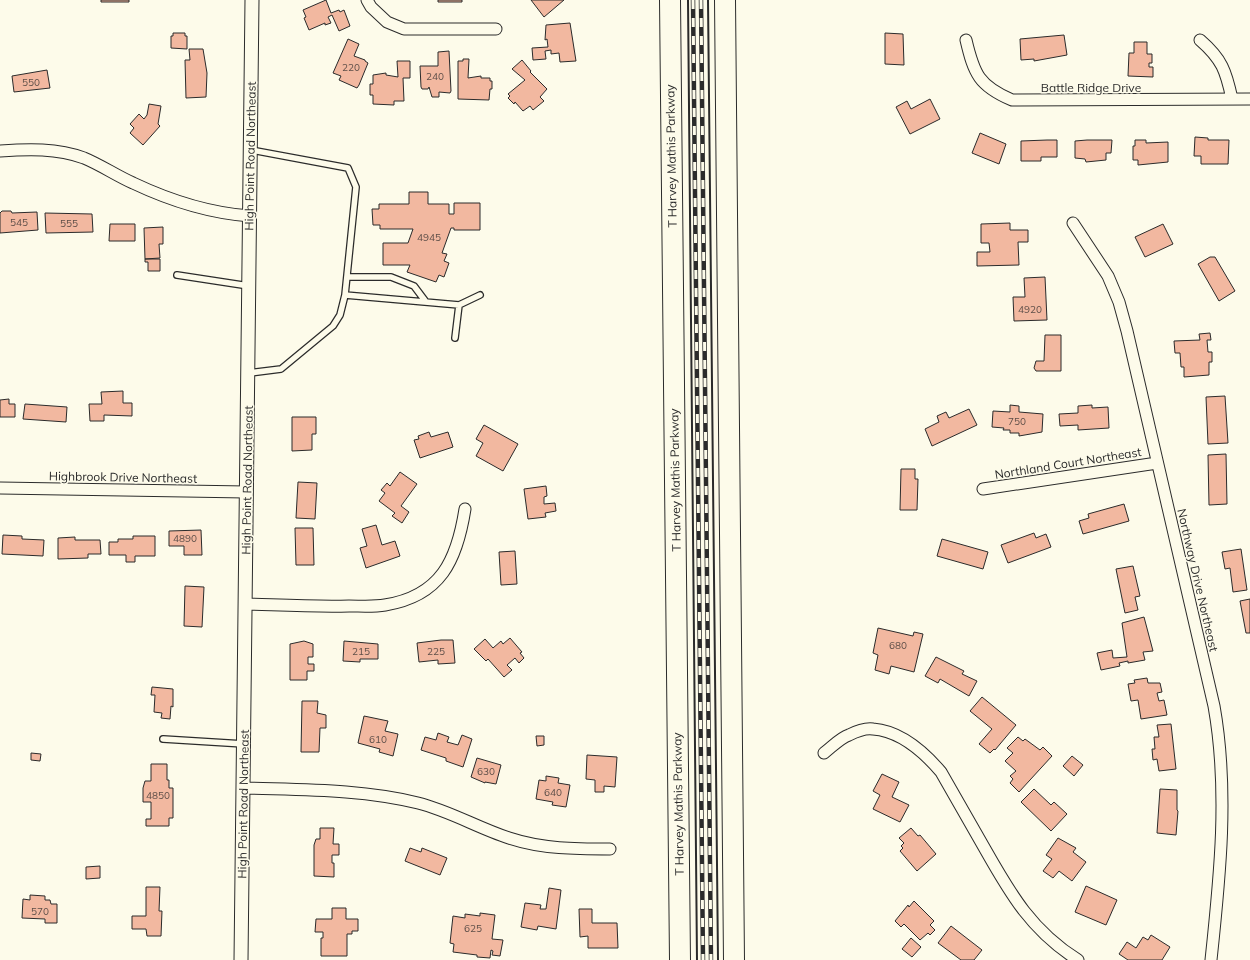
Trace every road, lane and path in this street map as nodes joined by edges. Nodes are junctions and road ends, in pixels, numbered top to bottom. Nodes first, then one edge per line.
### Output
1 (252, 0) edge
2 (367, 0) edge
3 (670, 0) edge
4 (725, 0) edge
5 (496, 29) dead end
6 (966, 40) dead end
7 (1200, 40) dead end
8 (1232, 99) junction
9 (1250, 99) edge
10 (251, 150) junction
11 (0, 151) edge
12 (250, 216) junction
13 (1073, 223) dead end
14 (177, 275) dead end
15 (347, 277) junction
16 (249, 286) junction
17 (345, 295) junction
18 (480, 295) dead end
19 (426, 302) junction
20 (459, 305) junction
21 (455, 338) dead end
22 (249, 373) junction
23 (1157, 463) junction
24 (0, 488) edge
25 (983, 489) dead end
26 (246, 492) junction
27 (465, 509) dead end
28 (246, 604) junction
29 (164, 740) dead end
30 (244, 744) junction
31 (824, 753) dead end
32 (244, 788) junction
33 (610, 850) dead end
34 (241, 960) edge
35 (680, 960) edge
36 (734, 960) edge
37 (1078, 960) edge
38 (1211, 960) edge

1 - 10 street, High Point Road Northeast
2 - 5 street
3 - 35 highway, T Harvey Mathis Parkway
4 - 36 highway
6 - 8 street, Battle Ridge Drive
7 - 8 street
8 - 9 street, Battle Ridge Drive
10 - 12 street, High Point Road Northeast
10 - 15 lane
11 - 12 street
12 - 16 street, High Point Road Northeast
13 - 23 street, Northway Drive Northeast
14 - 16 lane
15 - 17 lane
15 - 19 lane
16 - 22 street, High Point Road Northeast
17 - 19 lane
17 - 22 lane
18 - 20 lane
19 - 20 lane
20 - 21 lane
22 - 26 street, High Point Road Northeast
23 - 25 street, Northland Court Northeast
23 - 38 street, Northway Drive Northeast
24 - 26 street, Highbrook Drive Northeast
26 - 28 street, High Point Road Northeast
27 - 28 street
28 - 30 street, High Point Road Northeast
29 - 30 lane
30 - 32 street, High Point Road Northeast
31 - 37 street
32 - 33 street
32 - 34 street, High Point Road Northeast

